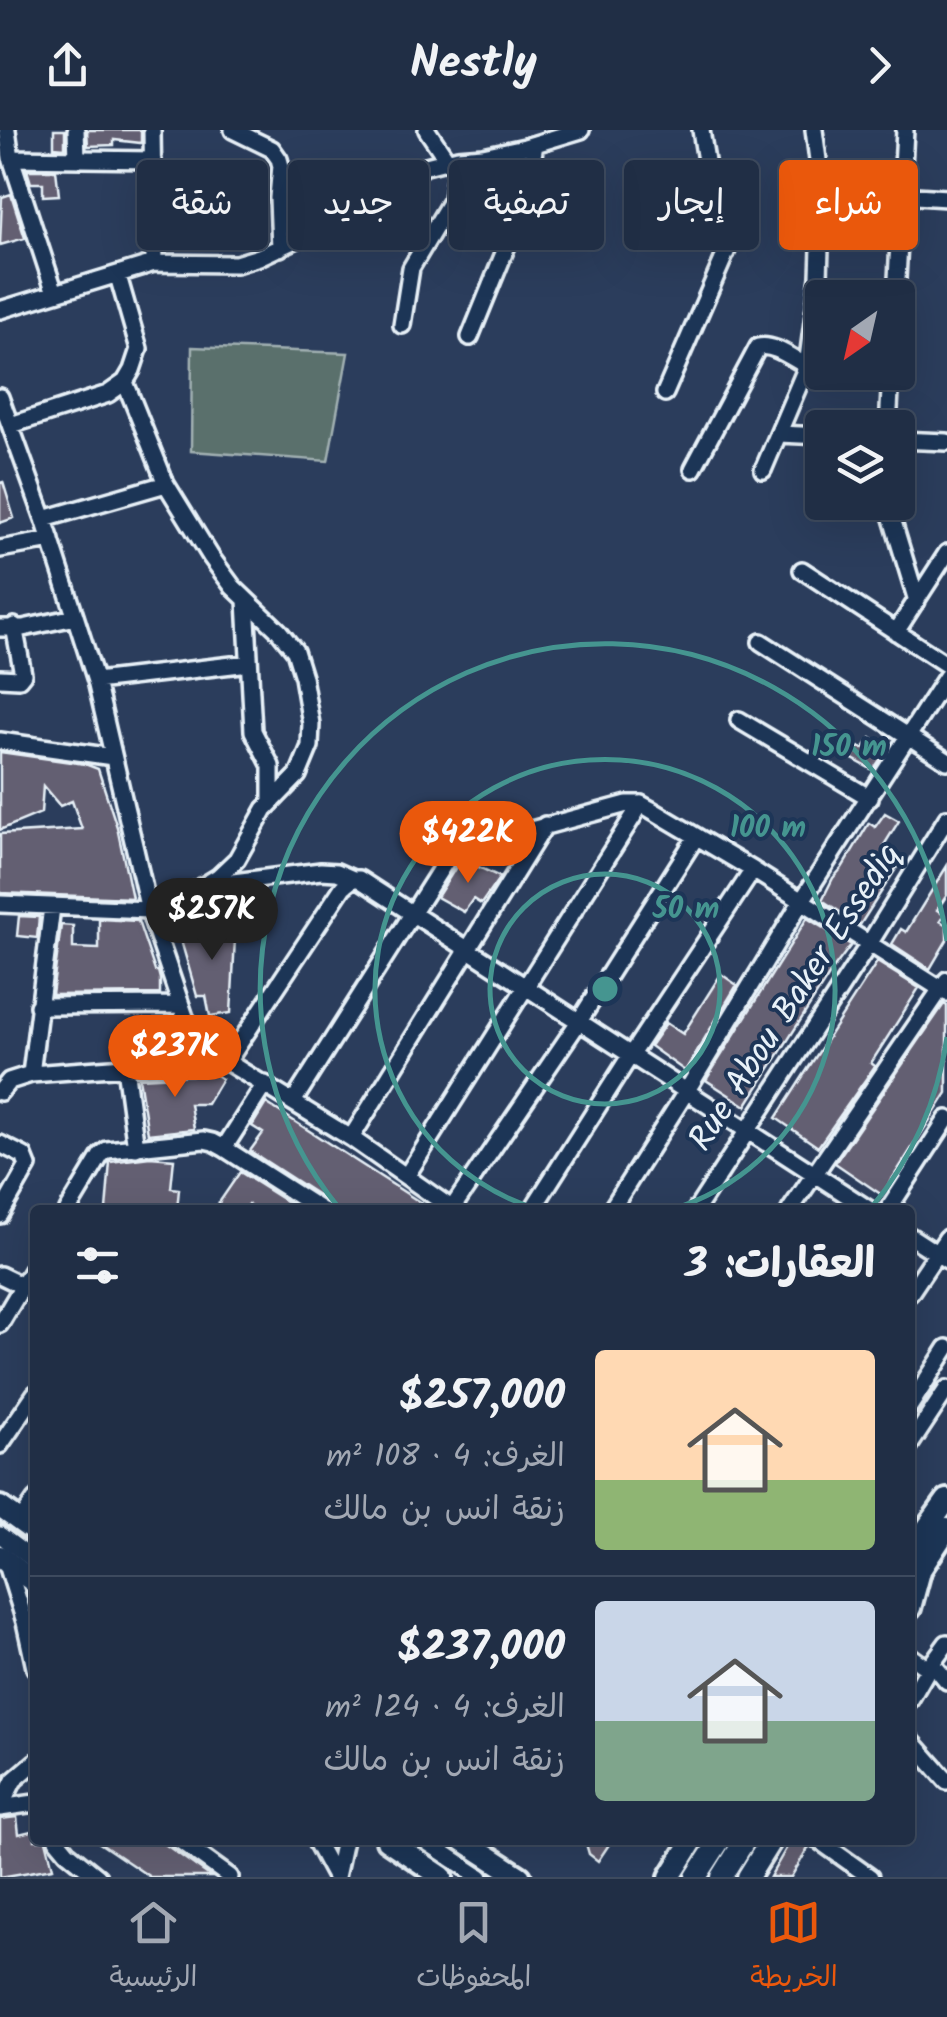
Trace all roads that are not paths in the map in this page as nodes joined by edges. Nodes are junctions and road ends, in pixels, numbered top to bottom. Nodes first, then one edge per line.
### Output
1 (6, 130) edge
2 (76, 130) edge
3 (152, 130) edge
4 (232, 130) edge
5 (427, 130) edge
6 (580, 130) edge
7 (701, 130) edge
8 (814, 130) edge
9 (905, 130) edge
10 (535, 144) junction
11 (11, 158) junction
12 (453, 159) junction
13 (77, 160) junction
14 (137, 160) edge
15 (153, 160) edge
16 (818, 160) edge
17 (903, 160) edge
18 (918, 197) edge
19 (947, 198) edge
20 (280, 248) junction
21 (154, 250) edge
22 (820, 250) edge
23 (898, 250) edge
24 (154, 263) junction
25 (118, 276) junction
26 (819, 280) edge
27 (897, 280) edge
28 (54, 293) junction
29 (0, 310) edge
30 (402, 325) dead end
31 (470, 338) dead end
32 (805, 365) edge
33 (805, 371) edge
34 (125, 382) junction
35 (665, 393) dead end
36 (0, 397) edge
37 (12, 425) junction
38 (779, 434) junction
39 (805, 435) edge
40 (915, 441) edge
41 (947, 442) edge
42 (694, 468) dead end
43 (763, 470) dead end
44 (166, 484) junction
45 (44, 519) junction
46 (892, 520) edge
47 (51, 540) junction
48 (0, 550) edge
49 (947, 553) edge
50 (802, 570) dead end
51 (246, 600) junction
52 (916, 600) junction
53 (75, 617) junction
54 (7, 627) edge
55 (896, 632) junction
56 (761, 642) dead end
57 (249, 663) junction
58 (947, 665) edge
59 (947, 676) edge
60 (0, 678) edge
61 (96, 682) junction
62 (739, 720) dead end
63 (908, 736) junction
64 (0, 741) edge
65 (113, 757) junction
66 (947, 761) edge
67 (870, 798) junction
68 (270, 802) junction
69 (641, 804) junction
70 (947, 818) edge
71 (545, 825) junction
72 (696, 837) junction
73 (753, 870) junction
74 (352, 879) junction
75 (204, 886) junction
76 (801, 902) junction
77 (0, 904) edge
78 (52, 907) junction
79 (148, 910) junction
80 (411, 915) junction
81 (869, 944) junction
82 (468, 952) junction
83 (945, 987) edge
84 (526, 988) junction
85 (38, 1006) junction
86 (181, 1006) junction
87 (578, 1022) junction
88 (630, 1056) junction
89 (226, 1062) junction
90 (125, 1066) junction
91 (31, 1074) junction
92 (265, 1084) junction
93 (0, 1092) edge
94 (686, 1092) junction
95 (294, 1102) junction
96 (947, 1120) edge
97 (746, 1131) junction
98 (351, 1138) junction
99 (0, 1144) edge
100 (136, 1148) junction
101 (224, 1148) junction
102 (814, 1174) junction
103 (407, 1175) junction
104 (71, 1205) edge
105 (311, 1205) edge
106 (446, 1205) edge
107 (456, 1205) edge
108 (535, 1205) edge
109 (614, 1205) edge
110 (699, 1205) edge
111 (793, 1205) edge
112 (862, 1205) edge
113 (891, 1205) edge
114 (0, 1216) edge
115 (947, 1238) edge
116 (915, 1239) edge
117 (942, 1257) edge
118 (0, 1276) edge
119 (915, 1287) edge
120 (29, 1289) edge
121 (0, 1324) edge
122 (947, 1348) edge
123 (947, 1389) edge
124 (915, 1398) edge
125 (30, 1401) edge
126 (915, 1437) edge
127 (0, 1445) edge
128 (947, 1500) edge
129 (0, 1507) edge
130 (28, 1527) edge
131 (947, 1529) edge
132 (0, 1536) edge
133 (30, 1557) edge
134 (3, 1559) edge
135 (915, 1565) edge
136 (915, 1567) edge
137 (30, 1578) edge
138 (30, 1622) edge
139 (947, 1643) edge
140 (915, 1658) edge
141 (930, 1666) junction
142 (947, 1681) edge
143 (915, 1692) edge
144 (915, 1745) edge
145 (30, 1766) edge
146 (947, 1781) edge
147 (30, 1804) edge
148 (0, 1808) edge
149 (61, 1845) edge
150 (186, 1845) edge
151 (318, 1845) edge
152 (343, 1845) edge
153 (394, 1845) edge
154 (432, 1845) edge
155 (471, 1845) edge
156 (691, 1845) edge
157 (717, 1845) edge
158 (742, 1845) edge
159 (768, 1845) edge
160 (825, 1845) edge
161 (77, 1871) edge
162 (98, 1877) edge
163 (230, 1877) edge
164 (335, 1877) edge
165 (442, 1877) edge
166 (480, 1877) edge
167 (520, 1877) edge
168 (670, 1877) edge
169 (696, 1877) edge
170 (722, 1877) edge
171 (748, 1877) edge
172 (870, 1877) edge

1 - 11 street
2 - 13 street
3 - 15 street
4 - 20 street
5 - 12 street
6 - 10 street
7 - 35 street
8 - 16 street
9 - 17 street
10 - 12 street
10 - 31 street
11 - 13 street
11 - 28 street
12 - 20 street
12 - 30 street
13 - 14 street
18 - 19 street
20 - 24 street
21 - 24 street
22 - 26 street
23 - 27 street
24 - 25 street
25 - 28 street
25 - 34 street
28 - 29 street
32 - 42 street
33 - 38 street
34 - 37 street
34 - 44 street
36 - 37 street
37 - 45 street
38 - 39 street
38 - 43 street
40 - 41 street
44 - 45 street
44 - 51 street
45 - 47 street
46 - 52 street
47 - 48 street
47 - 53 street
49 - 52 street
50 - 55 street
51 - 57 street
51 - 68 street
52 - 55 street
53 - 54 street
53 - 61 street
54 - 60 street
55 - 58 street
56 - 63 street
57 - 61 street
57 - 68 street
59 - 63 street
61 - 65 street
62 - 67 street
63 - 66 street
63 - 67 street
64 - 65 street
65 - 79 street
67 - 76 street
68 - 75 street
69 - 71 street
69 - 72 street
69 - 84 street
70 - 81 street, Rue Abou Baker Essediq
71 - 80 street
71 - 82 street
72 - 73 street
72 - 87 street
73 - 76 street
73 - 88 street
74 - 75 street
74 - 80 street
74 - 89 street
75 - 79 street
76 - 81 street
76 - 94 street
77 - 78 street
78 - 79 street
78 - 85 street
79 - 86 street
80 - 82 street
80 - 95 street
81 - 83 street
81 - 97 street, Rue Abou Baker Essediq
82 - 84 street
82 - 98 street
83 - 102 street
84 - 87 street
84 - 103 street
85 - 86 street
85 - 91 street
86 - 89 street
87 - 88 street
87 - 107 street
88 - 94 street
88 - 108 street
89 - 90 street
89 - 92 street
90 - 91 street
90 - 100 street
91 - 93 street
92 - 95 street
92 - 101 street
94 - 97 street
94 - 109 street
95 - 98 street
96 - 113 street
97 - 102 street
97 - 110 street, Rue Abou Baker Essediq
98 - 103 street
99 - 114 street
100 - 101 street
100 - 104 street
101 - 105 street
102 - 111 street
102 - 112 street
103 - 106 street
115 - 117 street
116 - 117 street
117 - 119 street
118 - 120 street
120 - 121 street
122 - 124 street
123 - 126 street
125 - 127 street
128 - 135 main road
129 - 130 main road
131 - 136 main road
132 - 133 street
134 - 137 main road
134 - 138 street
139 - 141 street
140 - 141 street
141 - 142 street
141 - 143 street
144 - 146 street
145 - 148 street
147 - 148 street
149 - 161 street
150 - 163 street
151 - 164 street
152 - 164 street
153 - 165 main road
154 - 166 street
155 - 167 main road
156 - 168 main road
157 - 169 main road
158 - 170 main road
159 - 171 main road
160 - 172 street
161 - 162 street

